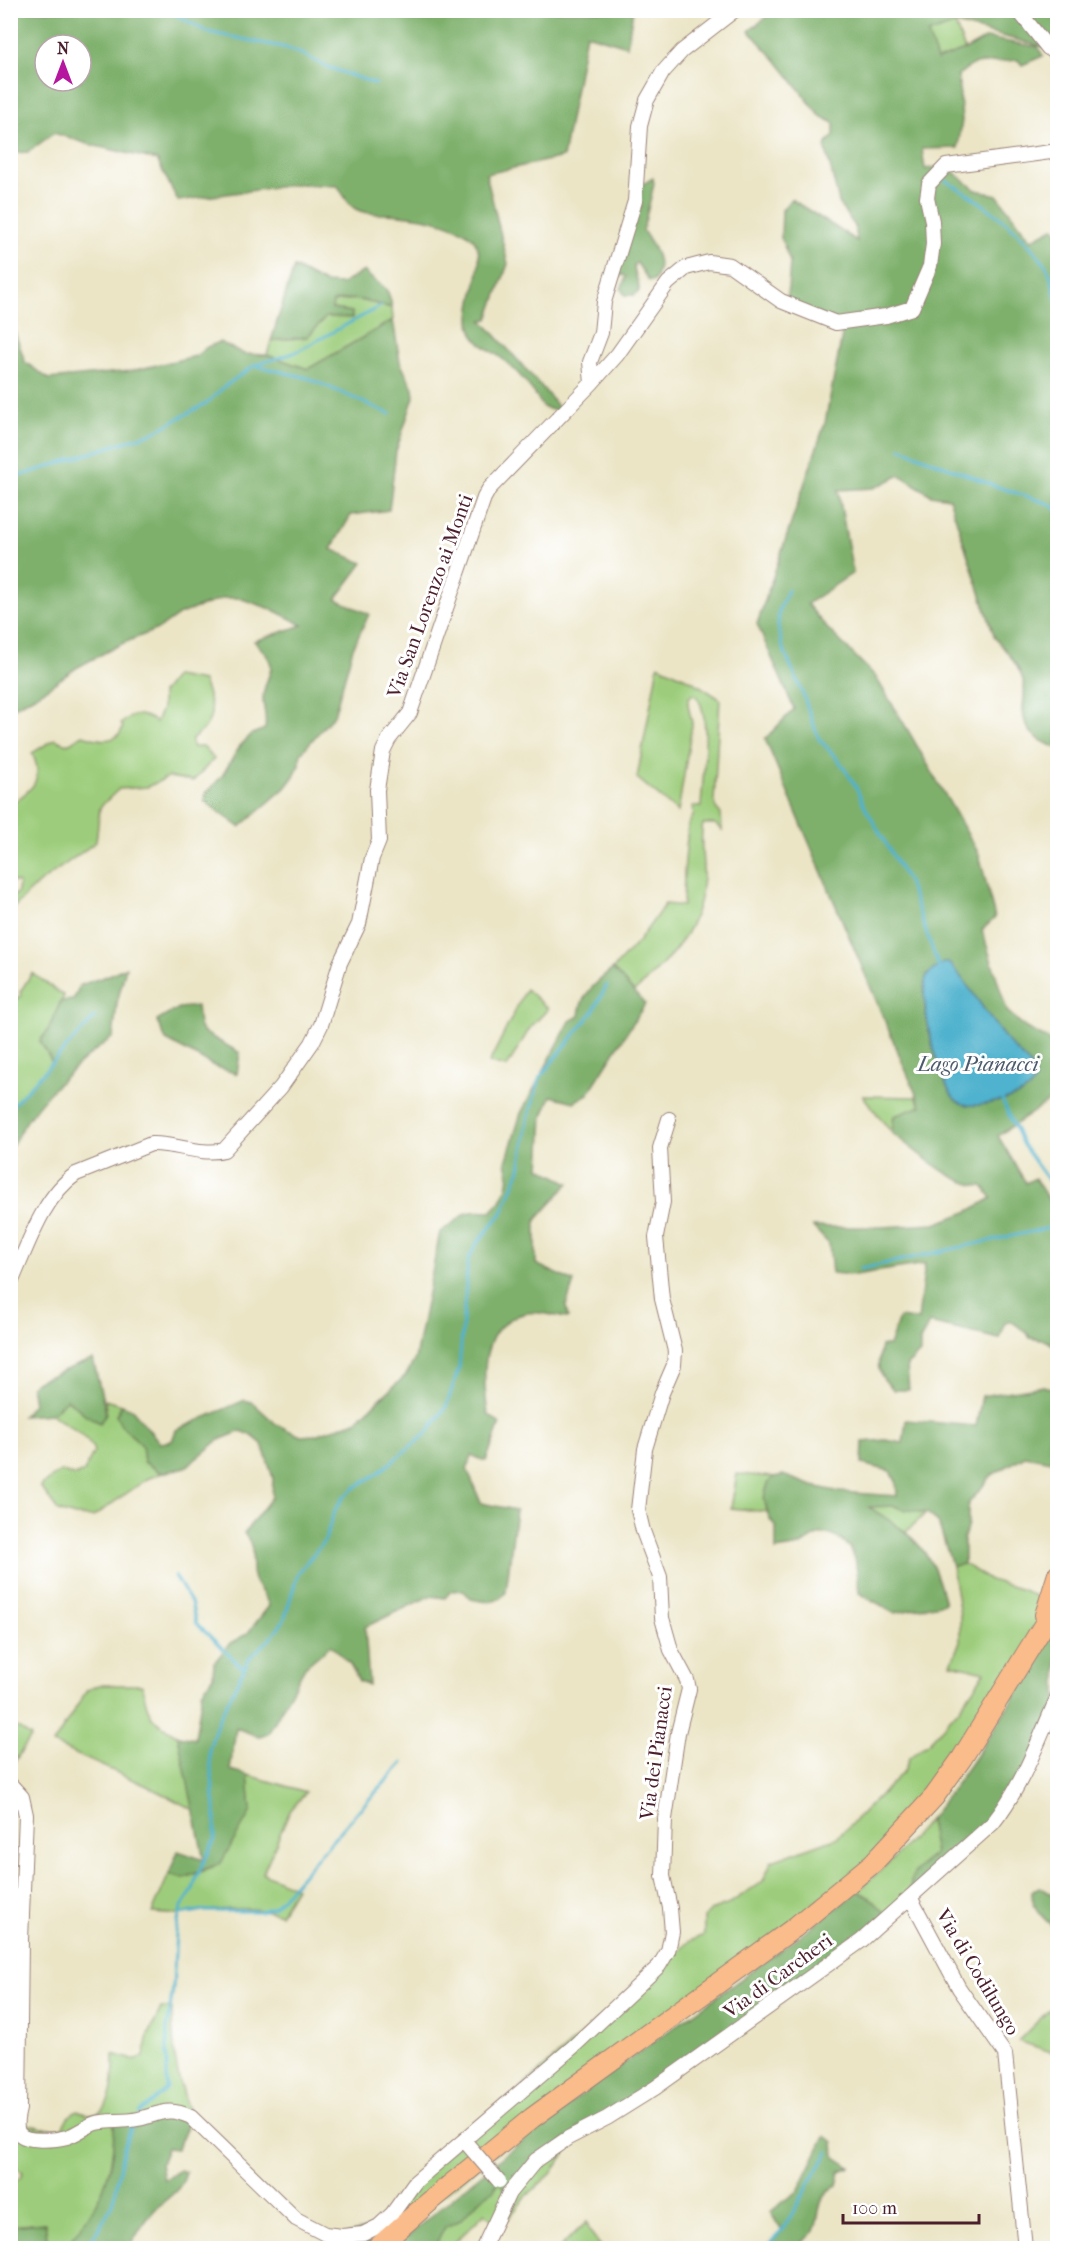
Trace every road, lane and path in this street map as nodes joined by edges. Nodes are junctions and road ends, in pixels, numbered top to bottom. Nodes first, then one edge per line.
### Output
1 (735, 10) edge
2 (1018, 10) edge
3 (1058, 54) edge
4 (1058, 151) edge
5 (592, 383) junction
6 (669, 1119) dead end
7 (10, 1285) edge
8 (1058, 1574) edge
9 (1058, 1602) edge
10 (1058, 1624) edge
11 (1039, 1634) junction
12 (1058, 1696) edge
13 (10, 1784) edge
14 (910, 1897) junction
15 (466, 2143) junction
16 (509, 2193) junction
17 (377, 2248) edge
18 (394, 2248) edge
19 (483, 2248) edge
20 (1025, 2248) edge

1 - 5 street
2 - 3 street
4 - 5 street, Via San Lorenzo ai Monti
5 - 7 street, Via San Lorenzo ai Monti
6 - 15 street, Via dei Pianacci
8 - 11 highway
9 - 11 highway
10 - 18 highway
11 - 17 highway
12 - 14 street, Via di Carcheri
13 - 15 street, Via dei Pianacci
14 - 16 street, Via di Carcheri
14 - 20 street, Via di Codilungo
15 - 16 street, bridge
16 - 19 street, Via di Carcheri

